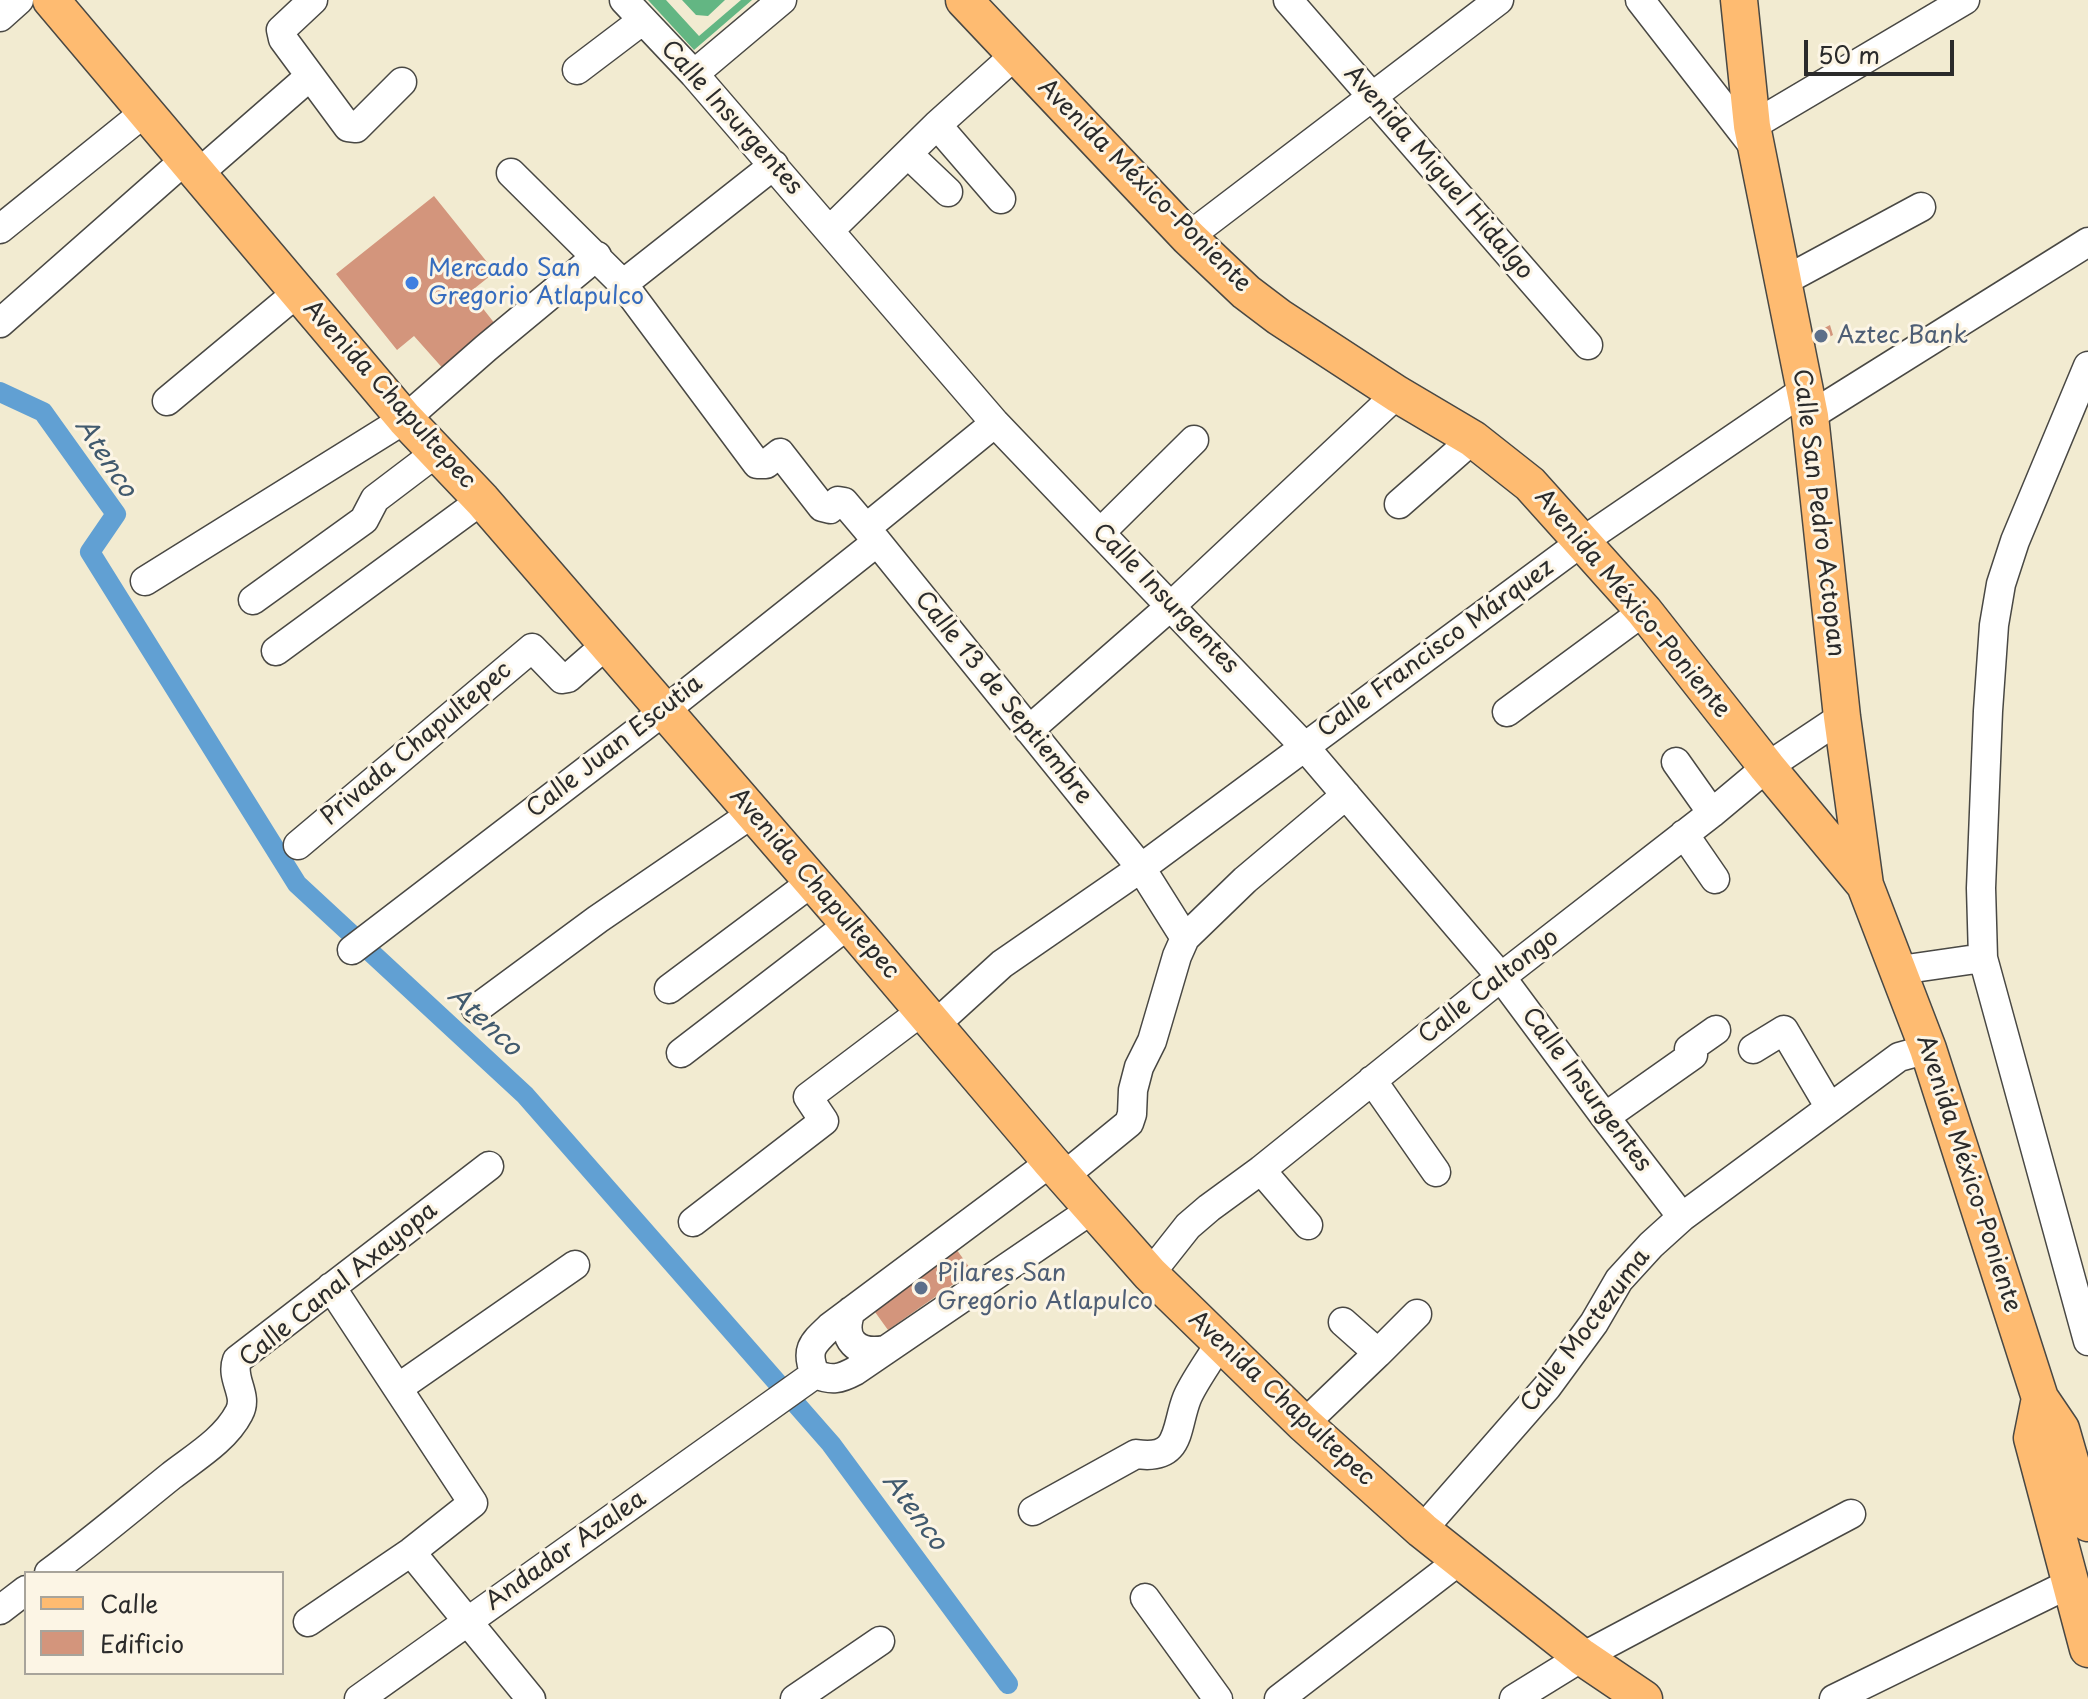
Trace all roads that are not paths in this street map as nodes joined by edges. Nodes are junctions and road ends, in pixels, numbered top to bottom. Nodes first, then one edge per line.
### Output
1 (19, 0) edge
2 (51, 0) edge
3 (313, 0) edge
4 (782, 0) edge
5 (964, 0) edge
6 (1499, 0) edge
7 (1640, 0) edge
8 (1739, 0) edge
9 (1965, 0) edge
10 (1297, 3) edge
11 (634, 10) edge
12 (0, 17) edge
13 (1015, 55) junction
14 (577, 70) dead end
15 (694, 74) junction
16 (309, 77) junction
17 (402, 82) dead end
18 (1372, 97) junction
19 (145, 112) junction
20 (937, 125) junction
21 (1754, 137) junction
22 (908, 154) junction
23 (774, 165) junction
24 (192, 166) junction
25 (511, 173) dead end
26 (948, 192) dead end
27 (1001, 199) dead end
28 (1921, 207) dead end
29 (0, 229) edge
30 (830, 230) junction
31 (1188, 237) junction
32 (2088, 242) edge
33 (597, 256) junction
34 (1782, 282) junction
35 (623, 284) junction
36 (298, 292) junction
37 (0, 323) edge
38 (1588, 345) dead end
39 (2088, 366) edge
40 (1397, 394) junction
41 (167, 401) dead end
42 (1808, 402) junction
43 (405, 419) junction
44 (995, 423) junction
45 (1473, 439) junction
46 (1194, 440) dead end
47 (437, 452) junction
48 (482, 500) junction
49 (1399, 504) dead end
50 (1101, 532) junction
51 (871, 535) junction
52 (1583, 541) junction
53 (145, 581) dead end
54 (253, 600) dead end
55 (1172, 605) junction
56 (1644, 611) junction
57 (607, 644) junction
58 (276, 651) dead end
59 (664, 711) junction
60 (1507, 712) dead end
61 (1842, 717) junction
62 (1029, 730) junction
63 (1304, 746) junction
64 (1676, 762) dead end
65 (1767, 767) junction
66 (1346, 795) junction
67 (753, 813) junction
68 (1712, 813) junction
69 (1684, 834) junction
70 (298, 845) dead end
71 (1141, 868) junction
72 (1715, 879) dead end
73 (812, 882) junction
74 (1865, 885) junction
75 (849, 924) junction
76 (1185, 938) junction
77 (360, 943) dead end
78 (1983, 958) junction
79 (1900, 970) junction
80 (1501, 977) junction
81 (669, 989) dead end
82 (476, 1009) dead end
83 (929, 1018) junction
84 (1716, 1030) dead end
85 (1753, 1049) dead end
86 (1928, 1049) junction
87 (681, 1053) dead end
88 (1372, 1080) junction
89 (1830, 1108) junction
90 (1605, 1117) junction
91 (489, 1166) dead end
92 (1057, 1169) junction
93 (1261, 1170) junction
94 (1436, 1172) dead end
95 (1094, 1208) junction
96 (1682, 1217) junction
97 (693, 1222) dead end
98 (1308, 1225) dead end
99 (2077, 1250) edge
100 (575, 1265) dead end
101 (1150, 1274) junction
102 (331, 1287) junction
103 (851, 1311) junction
104 (1417, 1314) dead end
105 (1343, 1322) dead end
106 (2088, 1341) edge
107 (1219, 1344) junction
108 (885, 1350) junction
109 (1378, 1353) junction
110 (815, 1374) junction
111 (398, 1388) junction
112 (2040, 1398) junction
113 (1304, 1424) junction
114 (1033, 1511) dead end
115 (1851, 1514) dead end
116 (2088, 1523) edge
117 (1422, 1530) junction
118 (411, 1552) junction
119 (1460, 1560) junction
120 (52, 1571) edge
121 (2071, 1583) junction
122 (24, 1592) edge
123 (1145, 1598) dead end
124 (0, 1610) edge
125 (468, 1621) junction
126 (308, 1622) dead end
127 (880, 1641) dead end
128 (2088, 1649) edge
129 (1582, 1657) junction
130 (359, 1699) edge
131 (531, 1699) edge
132 (795, 1699) edge
133 (1218, 1699) edge
134 (1279, 1699) edge
135 (1514, 1699) edge
136 (1644, 1699) edge
137 (1834, 1699) edge

1 - 12 street
2 - 19 main road, Avenida Chapultepec
3 - 16 street
4 - 15 street
5 - 13 main road, Avenida México-Poniente
6 - 18 street
7 - 21 street
8 - 21 main road, Calle San Pedro Actopan
9 - 21 street
10 - 18 street, Avenida Miguel Hidalgo
11 - 14 street
11 - 15 street, Calle Insurgentes
13 - 20 street
13 - 31 main road, Avenida México-Poniente
15 - 23 street, Calle Insurgentes
16 - 17 street
16 - 24 street
18 - 31 street
18 - 38 street, Avenida Miguel Hidalgo
19 - 24 main road, Avenida Chapultepec
19 - 29 street
20 - 22 street
20 - 27 street
21 - 34 main road, Calle San Pedro Actopan
22 - 26 street
22 - 30 street
23 - 30 street, Calle Insurgentes
23 - 35 street
24 - 36 main road, Avenida Chapultepec
24 - 37 street
25 - 33 street, Calle 13 de Septiembre
28 - 34 street
30 - 44 street, Calle Insurgentes
31 - 40 main road, Avenida México-Poniente
32 - 42 street, Calle Francisco Márquez
33 - 35 street, Calle 13 de Septiembre
33 - 43 street
34 - 42 main road, Calle San Pedro Actopan
35 - 51 street, Calle 13 de Septiembre
36 - 41 street
36 - 43 main road, Avenida Chapultepec
39 - 78 street
40 - 45 main road, Avenida México-Poniente
40 - 55 street
42 - 52 street, Calle Francisco Márquez
42 - 61 main road, Calle San Pedro Actopan
43 - 47 main road, Avenida Chapultepec
43 - 53 street
44 - 50 street, Calle Insurgentes
44 - 51 street
45 - 49 street
45 - 52 main road, Avenida México-Poniente
46 - 50 street
47 - 48 main road, Avenida Chapultepec
47 - 54 street
48 - 57 main road, Avenida Chapultepec
48 - 58 street
50 - 55 street, Calle Insurgentes
51 - 59 street, Calle Juan Escutia
51 - 62 street, Calle 13 de Septiembre
52 - 56 main road, Avenida México-Poniente
52 - 63 street, Calle Francisco Márquez
55 - 62 street
55 - 63 street, Calle Insurgentes
56 - 60 street
56 - 65 main road, Avenida México-Poniente
57 - 59 main road, Avenida Chapultepec
57 - 70 street, Privada Chapultepec
59 - 67 main road, Avenida Chapultepec
59 - 77 street, Calle Juan Escutia
61 - 65 street, Calle Caltongo
61 - 74 main road, Calle San Pedro Actopan
62 - 71 street, Calle 13 de Septiembre
63 - 66 street, Calle Insurgentes
63 - 71 street
64 - 68 street
65 - 68 street, Calle Caltongo
65 - 74 main road, Avenida México-Poniente
66 - 76 street
66 - 80 street, Calle Insurgentes
67 - 73 main road, Avenida Chapultepec
67 - 82 street
68 - 69 street, Calle Caltongo
69 - 72 street
69 - 80 street, Calle Caltongo
71 - 76 street, Calle 13 de Septiembre
71 - 83 street
73 - 75 main road, Avenida Chapultepec
73 - 81 street
74 - 79 main road, Avenida México-Poniente
75 - 83 main road, Avenida Chapultepec
75 - 87 street
76 - 92 street
78 - 79 street
78 - 99 street
79 - 86 main road, Avenida México-Poniente
80 - 88 street, Calle Caltongo
80 - 90 street, Calle Insurgentes
83 - 92 main road, Avenida Chapultepec
83 - 97 street
84 - 90 street
85 - 89 street
86 - 89 street, Calle Moctezuma
86 - 112 main road, Avenida México-Poniente
88 - 93 street, Calle Caltongo
88 - 94 street
89 - 96 street, Calle Moctezuma
90 - 96 street, Calle Insurgentes
91 - 102 street, Calle Canal Axayopa
92 - 95 main road, Avenida Chapultepec
92 - 103 street
93 - 98 street
93 - 101 street, Calle Caltongo
95 - 101 main road, Avenida Chapultepec
95 - 108 street
96 - 117 street, Calle Moctezuma
99 - 106 street
100 - 111 street
101 - 107 main road, Avenida Chapultepec
102 - 111 street
102 - 120 street, Calle Canal Axayopa
103 - 108 street
103 - 110 street
104 - 109 street
105 - 109 street
107 - 113 main road, Avenida Chapultepec
107 - 114 street
108 - 110 street
109 - 113 street
110 - 125 street, Andador Azalea
111 - 118 street
112 - 116 main road, Avenida México-Poniente
112 - 121 main road, Avenida México-Poniente
113 - 117 main road, Avenida Chapultepec
115 - 129 street
117 - 119 main road, Avenida Chapultepec
118 - 125 street
118 - 126 street
119 - 129 main road, Avenida Chapultepec
119 - 134 street
121 - 128 main road, Avenida México-Poniente
121 - 137 street
122 - 124 street
123 - 133 street
125 - 130 street, Andador Azalea
125 - 131 street
127 - 132 street
129 - 135 street
129 - 136 main road, Avenida Chapultepec

